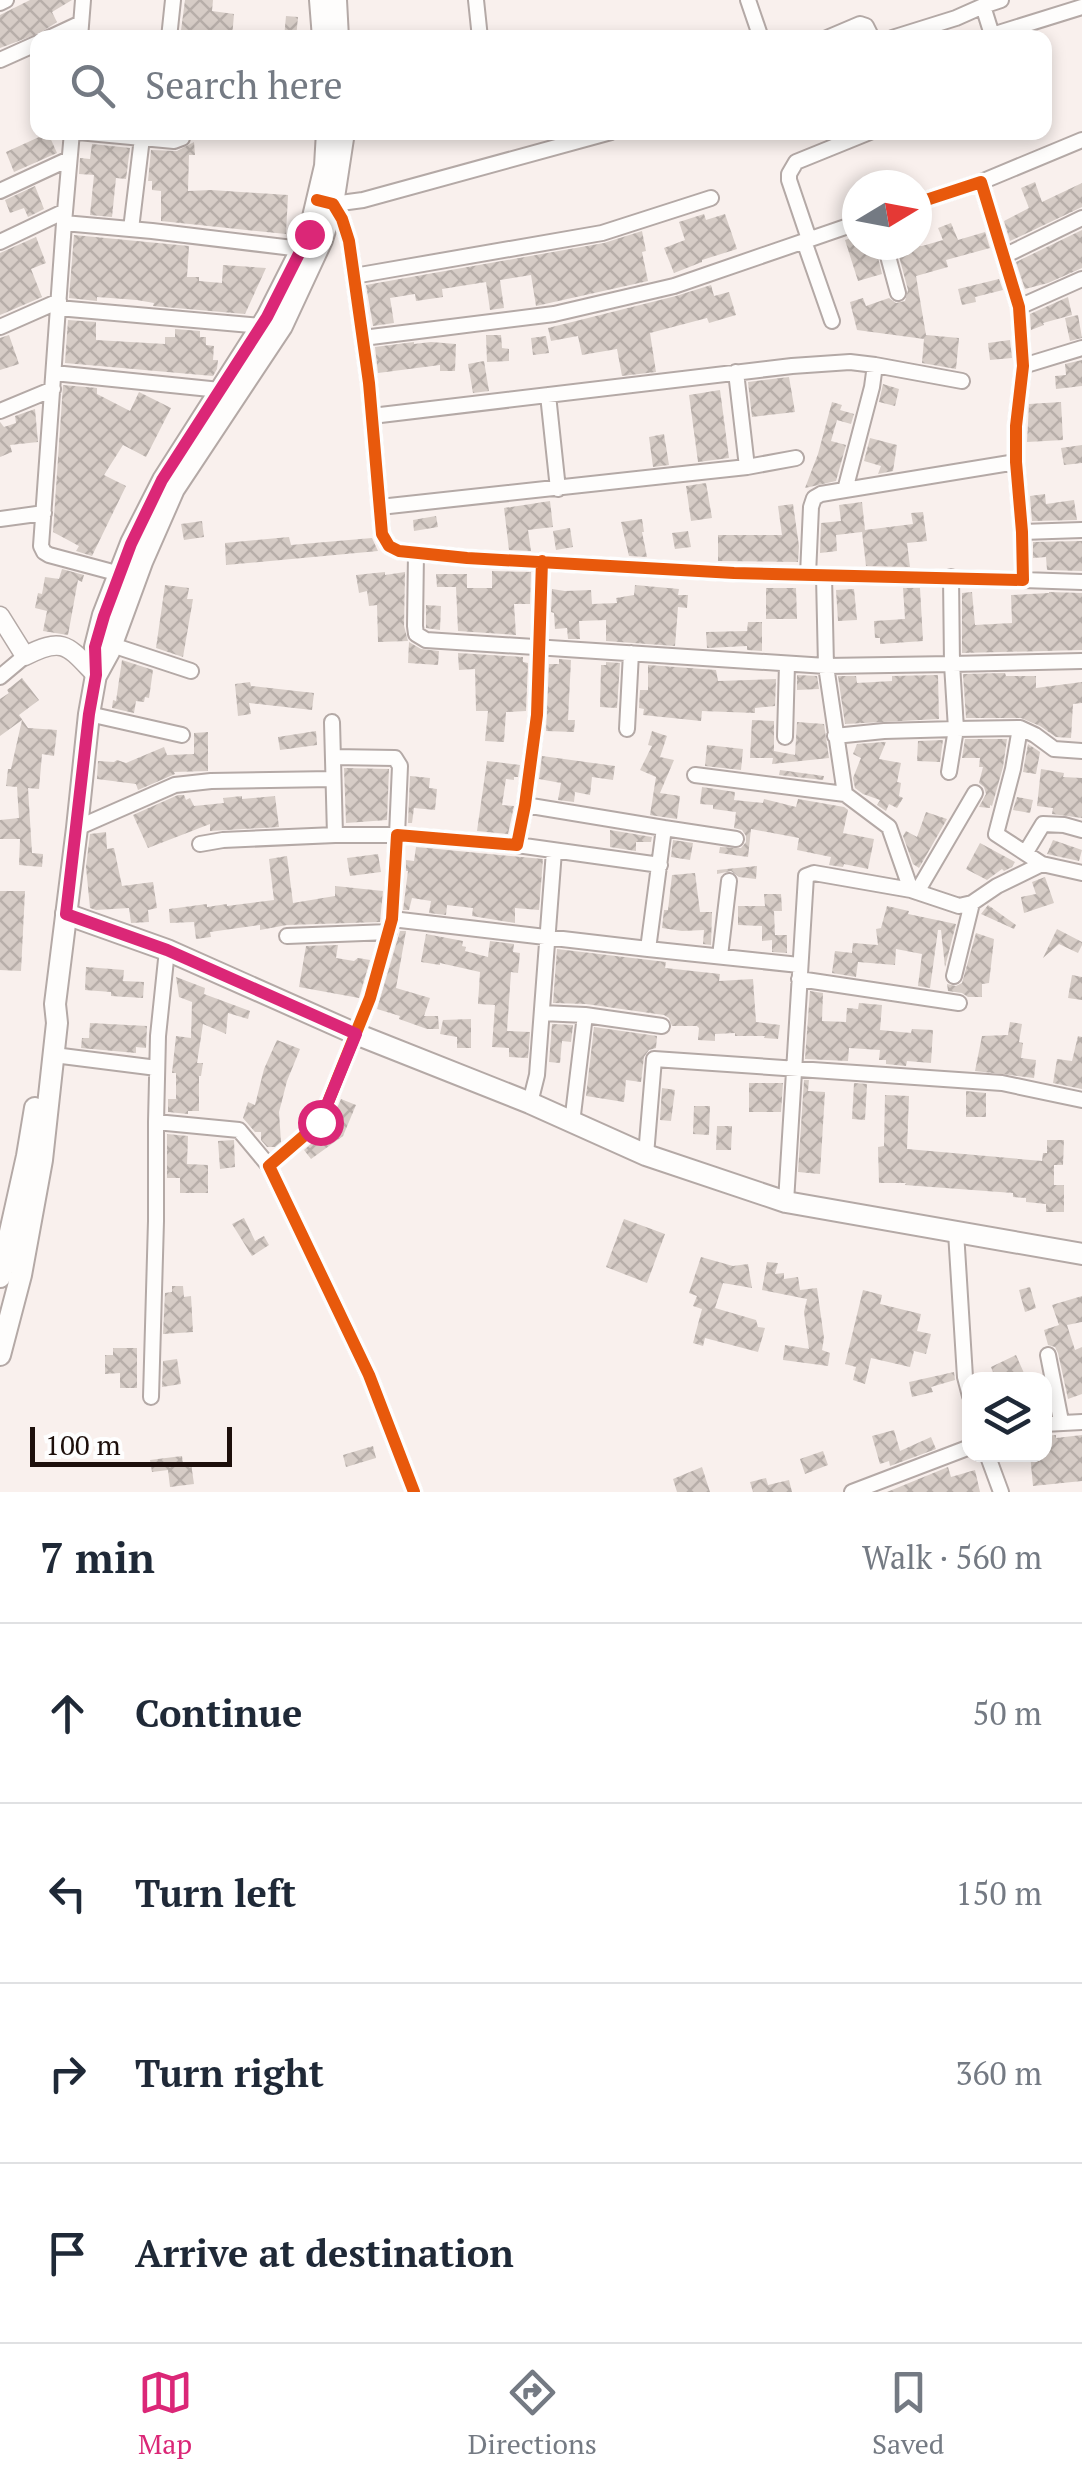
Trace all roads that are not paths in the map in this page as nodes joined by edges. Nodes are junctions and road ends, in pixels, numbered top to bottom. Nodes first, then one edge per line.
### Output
1 (83, 0) edge
2 (173, 0) edge
3 (320, 0) edge
4 (336, 0) edge
5 (476, 0) edge
6 (748, 0) edge
7 (950, 0) edge
8 (1002, 0) edge
9 (983, 6) junction
10 (1082, 8) edge
11 (956, 18) junction
12 (80, 30) edge
13 (170, 30) edge
14 (322, 30) edge
15 (338, 30) edge
16 (479, 30) edge
17 (757, 30) edge
18 (846, 30) edge
19 (868, 30) edge
20 (918, 30) edge
21 (990, 30) edge
22 (1011, 30) edge
23 (30, 47) edge
24 (0, 60) edge
25 (73, 140) edge
26 (142, 140) edge
27 (326, 140) edge
28 (342, 140) edge
29 (582, 140) edge
30 (850, 140) edge
31 (1082, 140) edge
32 (69, 159) junction
33 (982, 182) junction
34 (0, 191) edge
35 (711, 198) dead end
36 (932, 198) edge
37 (325, 202) junction
38 (64, 217) junction
39 (1082, 218) edge
40 (842, 228) edge
41 (131, 229) junction
42 (806, 240) junction
43 (0, 242) edge
44 (301, 250) junction
45 (1004, 256) junction
46 (889, 260) edge
47 (354, 276) junction
48 (1082, 279) edge
49 (898, 293) dead end
50 (58, 304) junction
51 (1018, 306) junction
52 (832, 322) dead end
53 (261, 326) junction
54 (0, 327) edge
55 (363, 338) junction
56 (1082, 348) edge
57 (875, 364) junction
58 (1023, 366) junction
59 (736, 372) junction
60 (53, 381) junction
61 (962, 381) dead end
62 (220, 390) junction
63 (548, 395) junction
64 (0, 411) edge
65 (372, 416) junction
66 (796, 458) dead end
67 (1016, 462) junction
68 (747, 468) junction
69 (558, 488) junction
70 (846, 490) junction
71 (380, 508) junction
72 (44, 513) junction
73 (0, 519) edge
74 (1082, 530) edge
75 (1022, 532) junction
76 (416, 553) junction
77 (542, 561) junction
78 (120, 574) junction
79 (808, 576) junction
80 (824, 576) junction
81 (952, 577) junction
82 (1023, 580) junction
83 (1082, 582) edge
84 (0, 616) edge
85 (112, 645) junction
86 (539, 647) junction
87 (631, 654) junction
88 (25, 656) junction
89 (1082, 662) edge
90 (787, 664) junction
91 (952, 664) junction
92 (826, 666) junction
93 (192, 671) dead end
94 (96, 675) junction
95 (0, 676) edge
96 (89, 714) junction
97 (332, 722) dead end
98 (1020, 728) junction
99 (627, 729) dead end
100 (956, 729) junction
101 (182, 735) dead end
102 (835, 736) junction
103 (786, 737) dead end
104 (1082, 751) edge
105 (332, 758) junction
106 (949, 772) dead end
107 (695, 775) dead end
108 (333, 778) junction
109 (975, 793) dead end
110 (845, 794) junction
111 (525, 805) junction
112 (78, 828) junction
113 (664, 828) junction
114 (1082, 830) edge
115 (334, 835) junction
116 (396, 835) junction
117 (736, 839) dead end
118 (200, 844) dead end
119 (517, 845) junction
120 (554, 851) junction
121 (1026, 852) junction
122 (1042, 864) junction
123 (660, 865) junction
124 (1082, 873) edge
125 (729, 881) dead end
126 (914, 891) junction
127 (972, 904) junction
128 (66, 914) junction
129 (391, 925) junction
130 (287, 936) dead end
131 (548, 937) junction
132 (648, 948) junction
133 (167, 950) junction
134 (720, 956) junction
135 (799, 972) junction
136 (954, 976) dead end
137 (960, 1003) dead end
138 (55, 1004) junction
139 (542, 1013) junction
140 (585, 1015) junction
141 (662, 1026) dead end
142 (356, 1034) junction
143 (54, 1055) junction
144 (157, 1068) junction
145 (792, 1068) junction
146 (1082, 1100) edge
147 (530, 1104) junction
148 (156, 1122) junction
149 (572, 1123) junction
150 (646, 1154) junction
151 (270, 1166) junction
152 (786, 1202) junction
153 (956, 1232) junction
154 (1082, 1254) edge
155 (0, 1276) edge
156 (1048, 1355) dead end
157 (0, 1356) edge
158 (965, 1372) edge
159 (151, 1397) dead end
160 (1061, 1421) junction
161 (1082, 1422) edge
162 (1052, 1423) edge
163 (962, 1451) edge
164 (990, 1462) edge
165 (892, 1485) edge
166 (414, 1492) edge
167 (852, 1492) edge
168 (1002, 1492) edge

1 - 12 street
2 - 13 street
3 - 14 main road
4 - 15 main road
5 - 16 street
6 - 17 street
7 - 11 street
8 - 9 street
9 - 11 street
9 - 21 street
10 - 22 street
11 - 20 street
18 - 19 street
23 - 24 street
25 - 32 street
26 - 41 street
27 - 37 main road
28 - 37 main road
29 - 37 street
30 - 42 street
31 - 33 street
32 - 34 street
32 - 38 street
33 - 36 street
33 - 45 street
35 - 47 street
37 - 44 main road
37 - 47 street
37 - 85 main road
38 - 41 street
38 - 43 street
38 - 50 street
39 - 45 street
40 - 42 street
41 - 44 street
42 - 52 street
42 - 55 street
44 - 53 main road
45 - 51 street
46 - 49 street
47 - 55 street
48 - 51 street
50 - 53 street
50 - 54 street
50 - 60 street
51 - 58 street
53 - 62 main road
55 - 65 street
56 - 58 street
57 - 59 street
57 - 61 street
57 - 70 street
58 - 67 street
59 - 63 street
59 - 68 street
60 - 62 street
60 - 64 street
60 - 72 street
62 - 78 main road
63 - 65 street
63 - 69 street
65 - 71 street
66 - 68 street
67 - 70 street
67 - 75 street
68 - 69 street
69 - 71 street
70 - 79 street
71 - 76 street
72 - 73 street
72 - 78 street
74 - 75 street
75 - 82 street
76 - 77 street
76 - 86 street
77 - 79 street
77 - 86 street
78 - 94 main road
79 - 80 street
80 - 81 street
80 - 92 street
81 - 82 street
81 - 91 street
82 - 83 street
84 - 88 street
85 - 93 street
85 - 94 main road
86 - 87 street
86 - 111 street
87 - 90 street
87 - 99 street
88 - 94 street
88 - 95 street
89 - 91 street
90 - 92 street
90 - 103 street
91 - 92 street
91 - 100 street
92 - 102 street
94 - 96 main road
96 - 101 street
96 - 112 main road
97 - 105 street
98 - 100 street
98 - 104 street
98 - 121 street
100 - 102 street
100 - 106 street
102 - 110 street
105 - 108 street
105 - 116 street
107 - 110 street
108 - 112 street
108 - 115 street
109 - 126 street
110 - 126 street
111 - 113 street
111 - 119 street
112 - 128 main road
113 - 117 street
113 - 123 street
114 - 121 street
115 - 116 street
115 - 118 street
116 - 119 street
116 - 129 street
119 - 120 street
120 - 123 street
120 - 131 street
121 - 122 street
122 - 124 street
122 - 127 street
123 - 132 street
125 - 134 street
126 - 127 street
126 - 135 street
127 - 136 street
128 - 133 main road
128 - 138 main road
129 - 130 street
129 - 131 street
129 - 142 street
131 - 132 street
131 - 139 street
132 - 134 street
133 - 142 main road
133 - 144 street
134 - 135 street
135 - 137 street
135 - 145 street
138 - 143 main road
138 - 155 main road
139 - 140 street
139 - 147 street
140 - 141 street
140 - 149 street
142 - 147 main road
142 - 151 street
143 - 144 street
143 - 157 main road
144 - 148 street
145 - 146 street
145 - 150 street
145 - 152 street
147 - 149 main road
148 - 151 street
148 - 159 street
149 - 150 main road
150 - 152 main road
151 - 166 street
152 - 153 main road
153 - 154 main road
153 - 158 street
156 - 160 street
160 - 161 street
160 - 162 street
163 - 165 street
164 - 168 street
165 - 167 street

